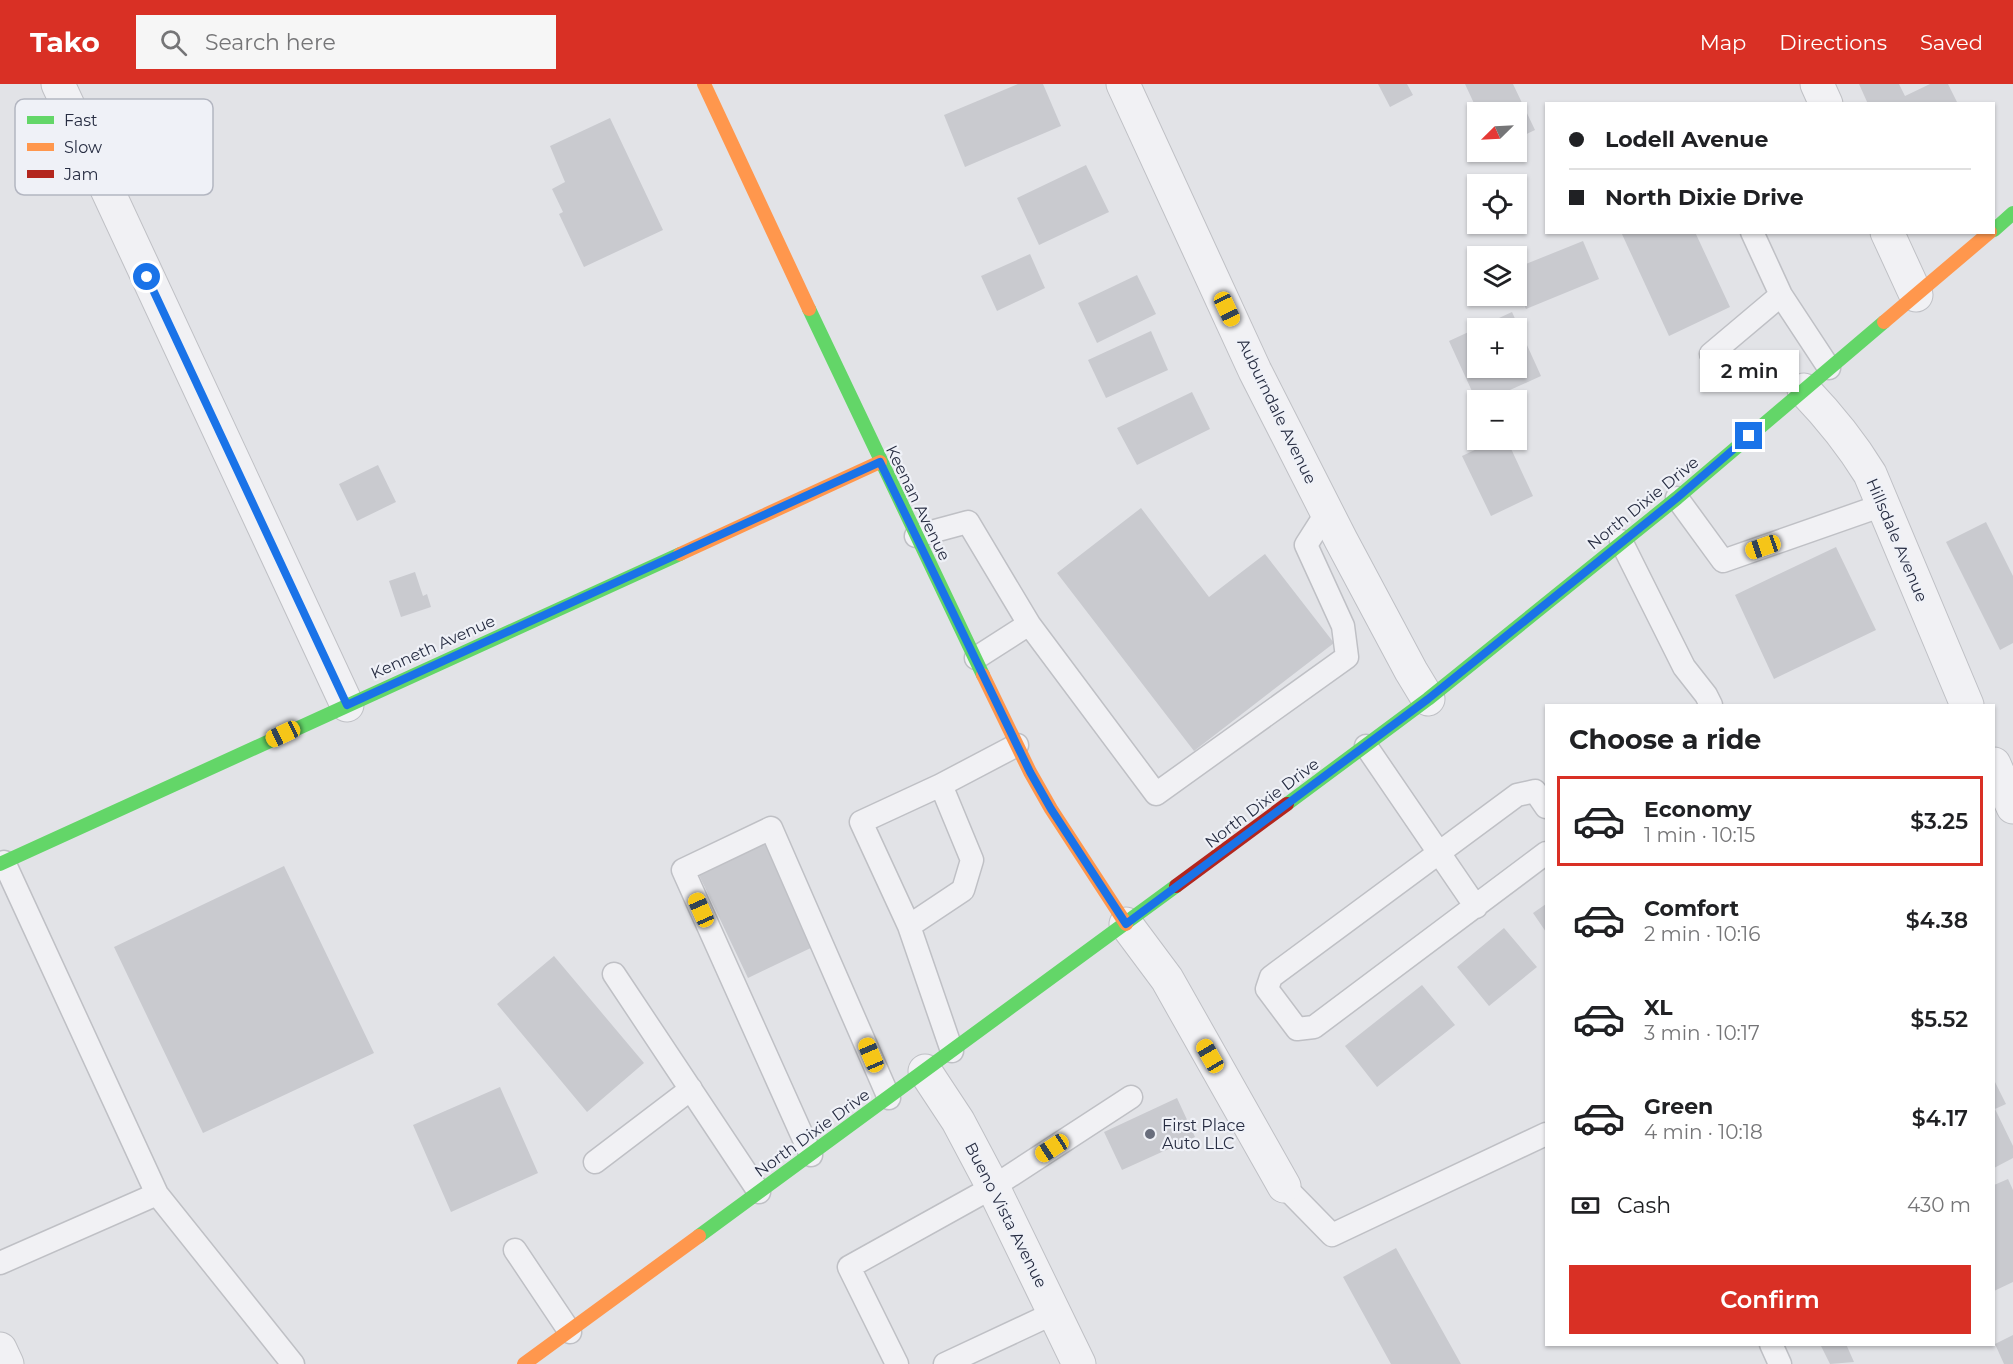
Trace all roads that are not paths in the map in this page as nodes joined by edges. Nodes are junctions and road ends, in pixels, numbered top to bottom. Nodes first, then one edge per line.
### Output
1 (58, 84) edge
2 (704, 84) edge
3 (1123, 84) edge
4 (1817, 84) edge
5 (65, 99) edge
6 (1825, 102) edge
7 (110, 195) edge
8 (2013, 213) edge
9 (1995, 228) edge
10 (1753, 234) edge
11 (1888, 234) edge
12 (1988, 234) edge
13 (1781, 295) junction
14 (1916, 295) junction
15 (1711, 354) dead end
16 (1829, 368) junction
17 (1804, 390) junction
18 (880, 462) junction
19 (1677, 498) junction
20 (1883, 505) junction
21 (1327, 512) junction
22 (916, 536) junction
23 (1621, 541) junction
24 (1029, 624) junction
25 (976, 658) junction
26 (1428, 699) junction
27 (1710, 704) edge
28 (1967, 704) edge
29 (347, 705) junction
30 (1017, 745) junction
31 (1366, 746) junction
32 (1995, 768) edge
33 (941, 785) junction
34 (2005, 804) edge
35 (1545, 806) edge
36 (1439, 854) junction
37 (1545, 854) edge
38 (2, 863) edge
39 (1476, 907) junction
40 (1126, 924) junction
41 (909, 926) junction
42 (614, 974) dead end
43 (952, 1052) junction
44 (925, 1071) junction
45 (691, 1089) junction
46 (1131, 1097) dead end
47 (889, 1098) junction
48 (1545, 1134) edge
49 (811, 1155) junction
50 (595, 1161) dead end
51 (1284, 1186) joint
52 (993, 1187) junction
53 (759, 1192) junction
54 (157, 1194) junction
55 (515, 1250) dead end
56 (0, 1263) edge
57 (1054, 1312) junction
58 (1772, 1346) edge
59 (0, 1349) edge
60 (547, 1352) edge
61 (7, 1364) edge
62 (293, 1364) edge
63 (897, 1364) edge
64 (945, 1364) edge
65 (1079, 1364) edge
66 (1780, 1364) edge

1 - 5 street
2 - 18 street, Keenan Avenue
3 - 21 street, Auburndale Avenue
4 - 6 street
7 - 29 street
8 - 9 street, North Dixie Drive
10 - 13 lane
11 - 14 street
12 - 14 street, North Dixie Drive
13 - 15 lane
13 - 16 lane
14 - 16 street, North Dixie Drive
16 - 17 street, North Dixie Drive
17 - 19 street, North Dixie Drive
17 - 20 street, Hillsdale Avenue
18 - 22 street, Keenan Avenue
18 - 29 street, Kenneth Avenue
19 - 20 lane
19 - 23 street, North Dixie Drive
20 - 28 street, Hillsdale Avenue
21 - 24 lane
21 - 26 street, Auburndale Avenue
22 - 24 lane
22 - 25 street, Keenan Avenue
23 - 26 street, North Dixie Drive
23 - 27 lane
24 - 25 lane
25 - 30 street, Keenan Avenue
26 - 31 street, North Dixie Drive
29 - 38 street, Kenneth Avenue
30 - 33 lane
30 - 40 street, Keenan Avenue
31 - 36 lane
31 - 40 street, North Dixie Drive
32 - 34 street
33 - 41 lane
33 - 41 lane
35 - 36 lane
36 - 39 lane
36 - 39 lane
37 - 39 lane
38 - 54 lane
40 - 43 street, North Dixie Drive
40 - 51 street
41 - 43 lane
42 - 45 lane
43 - 44 street, North Dixie Drive
44 - 47 street, North Dixie Drive
44 - 52 street, Bueno Vista Avenue
45 - 50 lane
45 - 53 lane
46 - 52 lane
47 - 49 street, North Dixie Drive
47 - 49 lane
48 - 51 lane
49 - 53 street, North Dixie Drive
52 - 57 street, Bueno Vista Avenue
52 - 63 lane
53 - 60 street, North Dixie Drive
54 - 56 lane
54 - 62 lane
55 - 60 lane
57 - 64 lane
57 - 65 street, Bueno Vista Avenue
58 - 66 lane
59 - 61 street

